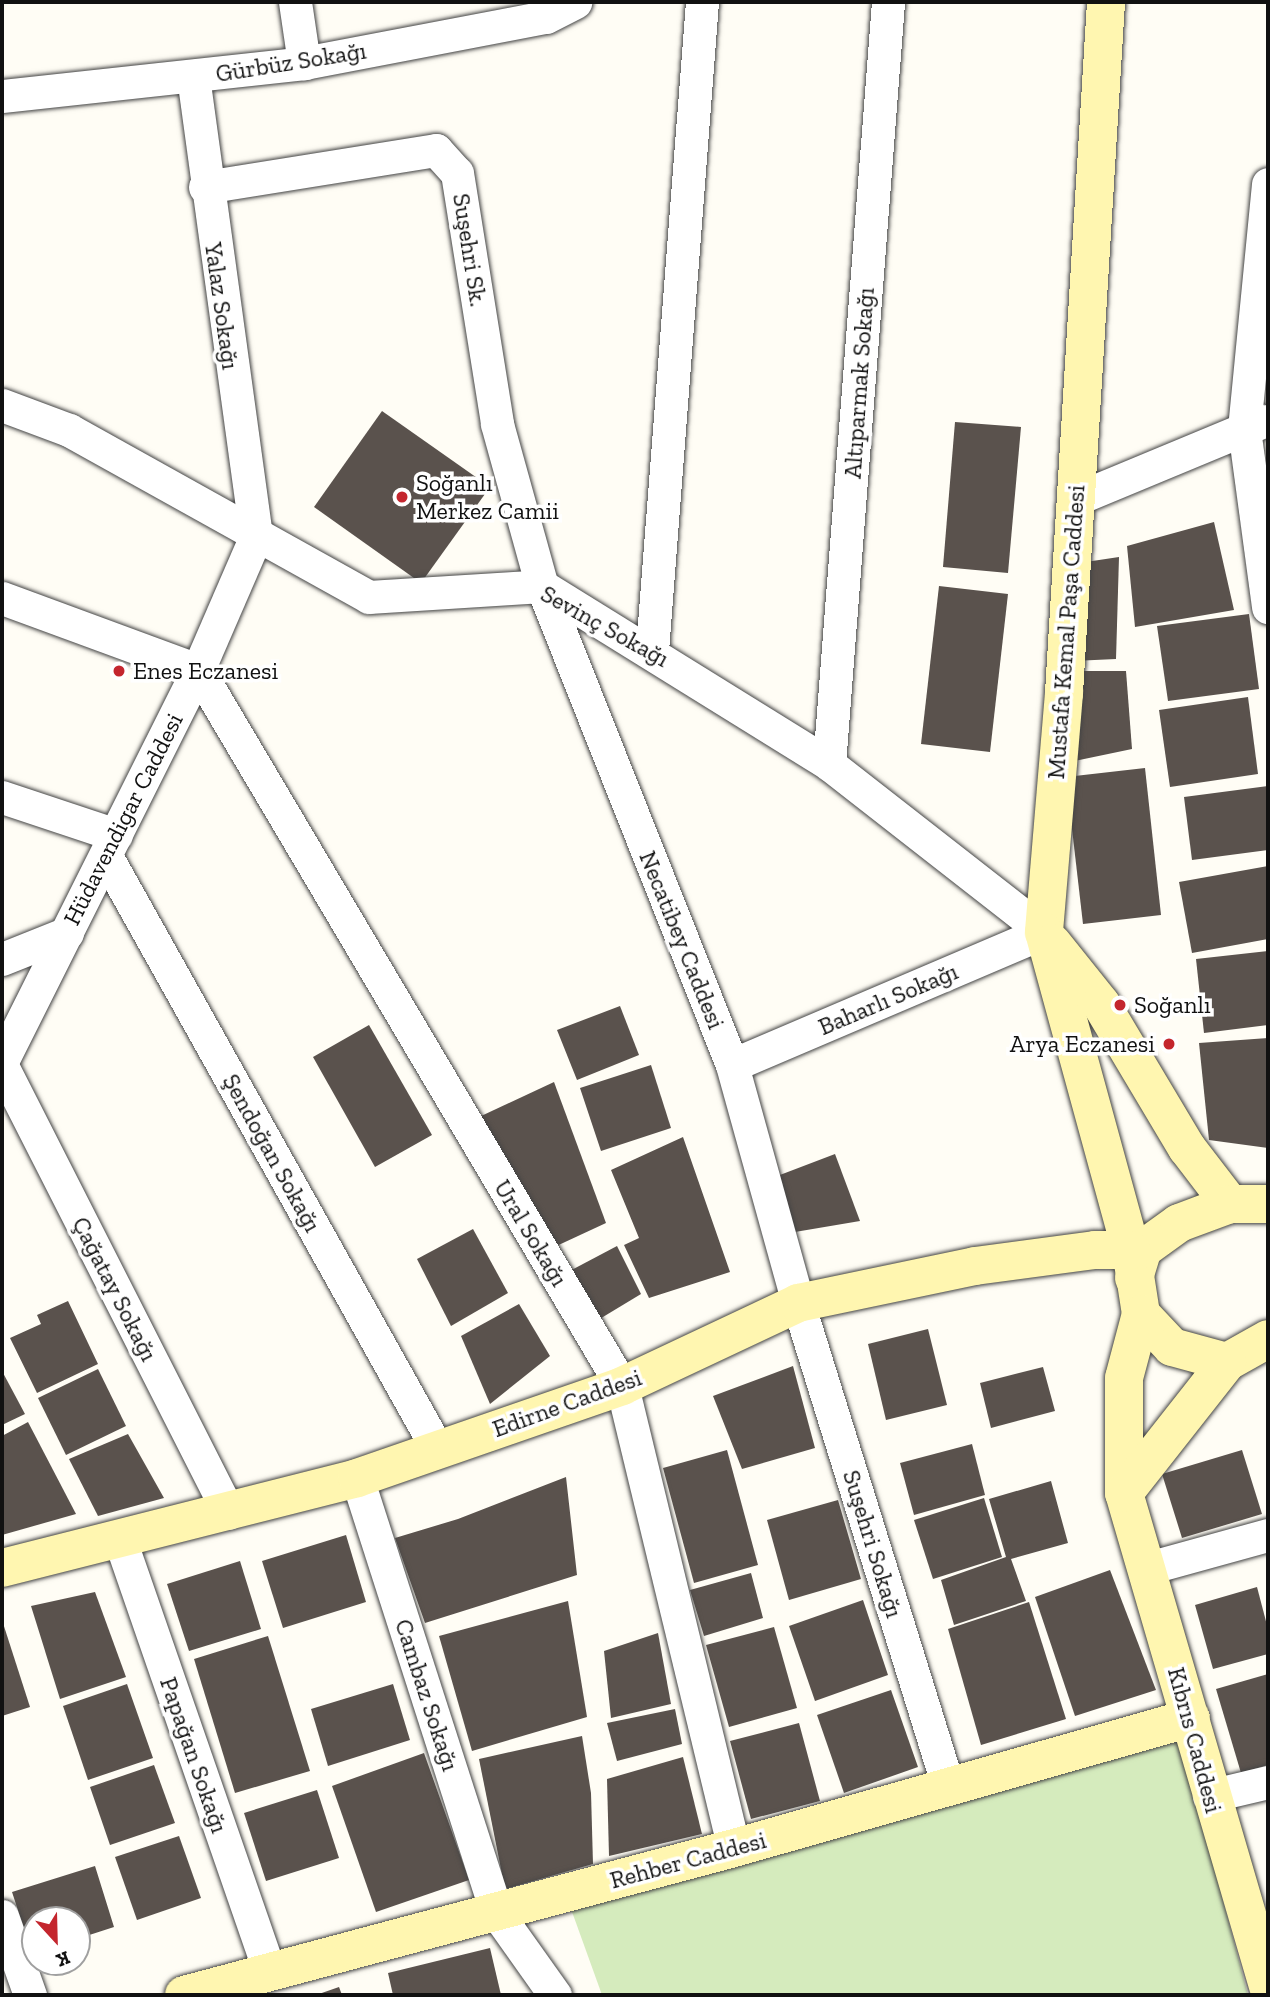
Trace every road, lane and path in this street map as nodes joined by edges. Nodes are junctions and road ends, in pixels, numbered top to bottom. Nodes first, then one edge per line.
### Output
1 (295, 2) edge
2 (575, 2) edge
3 (702, 2) edge
4 (888, 2) edge
5 (1106, 2) edge
6 (304, 63) junction
7 (193, 76) junction
8 (2, 96) edge
9 (1268, 184) edge
10 (205, 187) junction
11 (2, 405) edge
12 (1256, 424) edge
13 (1076, 499) junction
14 (256, 536) junction
15 (542, 586) junction
16 (2, 598) edge
17 (1268, 607) edge
18 (652, 650) junction
19 (198, 670) junction
20 (829, 764) junction
21 (2, 797) edge
22 (111, 846) junction
23 (1044, 932) junction
24 (66, 933) junction
25 (2, 959) edge
26 (2, 1064) edge
27 (732, 1065) junction
28 (1230, 1204) junction
29 (1268, 1204) edge
30 (1136, 1281) junction
31 (798, 1303) junction
32 (1268, 1339) edge
33 (1227, 1362) junction
34 (622, 1386) junction
35 (438, 1450) junction
36 (357, 1478) junction
37 (1124, 1493) junction
38 (229, 1513) junction
39 (1268, 1535) edge
40 (119, 1537) junction
41 (2, 1568) edge
42 (1148, 1568) junction
43 (1191, 1718) junction
44 (1268, 1782) edge
45 (948, 1786) junction
46 (1209, 1796) junction
47 (734, 1848) junction
48 (496, 1912) junction
49 (2, 1916) edge
50 (1266, 1970) edge
51 (270, 1973) junction
52 (30, 1995) edge
53 (184, 1995) edge
54 (555, 1995) edge

1 - 6 street
2 - 6 street, Gürbüz Sokağı
3 - 18 street
4 - 20 street, Altıparmak Sokağı
5 - 13 main road, Mustafa Kemal Paşa Caddesi
6 - 7 street, Gürbüz Sokağı
7 - 8 street, Gürbüz Sokağı
7 - 10 street, Yalaz Sokağı
9 - 12 street
10 - 14 street, Yalaz Sokağı
10 - 15 street, Suşehri Sk.
11 - 14 street, Sevinç Sokağı
12 - 13 street
12 - 17 street
13 - 23 main road, Mustafa Kemal Paşa Caddesi
14 - 15 street, Sevinç Sokağı
14 - 19 street, Hüdavendigar Caddesi
15 - 18 street, Sevinç Sokağı
15 - 27 street, Necatibey Caddesi
16 - 19 street
18 - 20 street, Sevinç Sokağı
19 - 22 street, Hüdavendigar Caddesi
19 - 34 street, Ural Sokağı
20 - 23 street, Sevinç Sokağı
21 - 22 street
22 - 24 street, Hüdavendigar Caddesi
22 - 35 street, Şendoğan Sokağı
23 - 27 street, Baharlı Sokağı
23 - 28 main road
23 - 30 main road, Mustafa Kemal Paşa Caddesi
24 - 25 street
24 - 26 street, Hüdavendigar Caddesi
26 - 38 street, Çağatay Sokağı
27 - 31 street, Necatibey Caddesi
28 - 29 main road
28 - 30 main road, Kıbrıs Caddesi
30 - 31 main road, Edirne Caddesi
30 - 33 main road
30 - 37 main road, Kıbrıs Caddesi
31 - 34 main road, Edirne Caddesi
31 - 45 street, Suşehri Sokağı
32 - 33 main road
33 - 37 main road
34 - 35 main road, Edirne Caddesi
34 - 47 street, Ural Sokağı
35 - 36 main road, Edirne Caddesi
36 - 38 main road, Edirne Caddesi
36 - 48 street, Cambaz Sokağı
37 - 42 main road, Kıbrıs Caddesi
38 - 40 main road, Edirne Caddesi
39 - 42 street
40 - 41 main road, Edirne Caddesi
40 - 51 street, Papağan Sokağı
42 - 43 main road, Kıbrıs Caddesi
43 - 45 main road, Rehber Caddesi
43 - 46 main road, Kıbrıs Caddesi
44 - 46 street
45 - 47 main road, Rehber Caddesi
46 - 50 main road, Kıbrıs Caddesi
47 - 48 main road, Rehber Caddesi
48 - 51 main road, Rehber Caddesi
48 - 54 street, Cambaz Sokağı
49 - 52 street
51 - 53 main road, Rehber Caddesi

